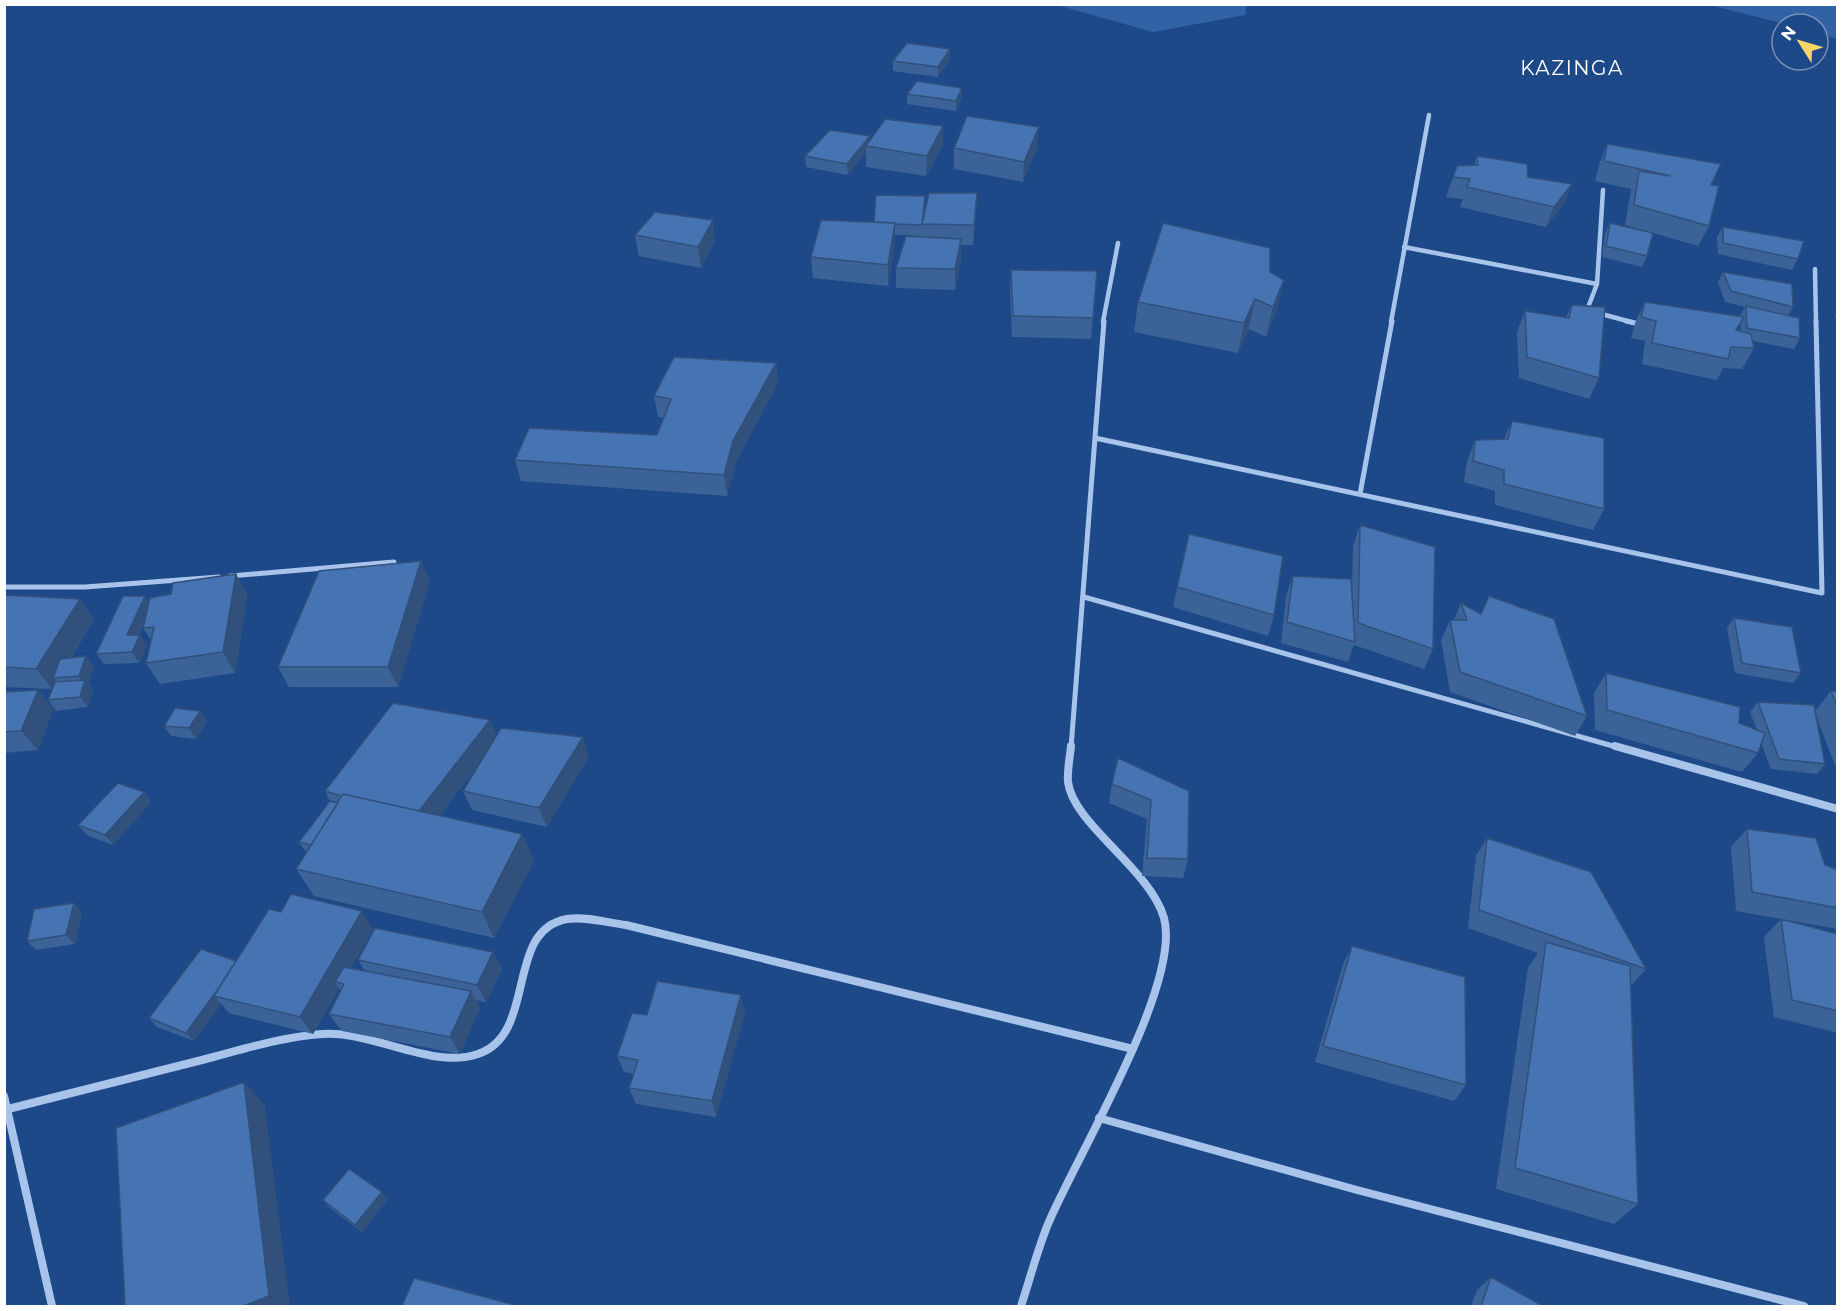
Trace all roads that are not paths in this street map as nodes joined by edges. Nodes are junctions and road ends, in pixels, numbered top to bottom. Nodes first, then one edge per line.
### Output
1 (1429, 115) dead end
2 (1603, 190) dead end
3 (1118, 243) dead end
4 (1404, 247) junction
5 (1815, 269) dead end
6 (1597, 284) junction
7 (1590, 303) junction
8 (1593, 319) edge
9 (1635, 323) dead end
10 (1095, 438) junction
11 (1360, 494) junction
12 (394, 562) edge
13 (4, 587) edge
14 (1083, 597) junction
15 (1838, 809) edge
16 (1133, 1048) junction
17 (4, 1096) edge
18 (8, 1109) junction
19 (1099, 1118) junction
20 (52, 1306) edge
21 (1022, 1306) edge
22 (1804, 1306) edge

1 - 4 street
2 - 6 street
3 - 10 street
4 - 6 street
4 - 11 street
5 - 11 street
6 - 7 street
7 - 8 street
7 - 9 street
10 - 11 street
10 - 14 street
12 - 13 street
14 - 15 street
14 - 16 street
16 - 18 street
16 - 19 street
17 - 18 street
18 - 20 street
19 - 21 street
19 - 22 street

